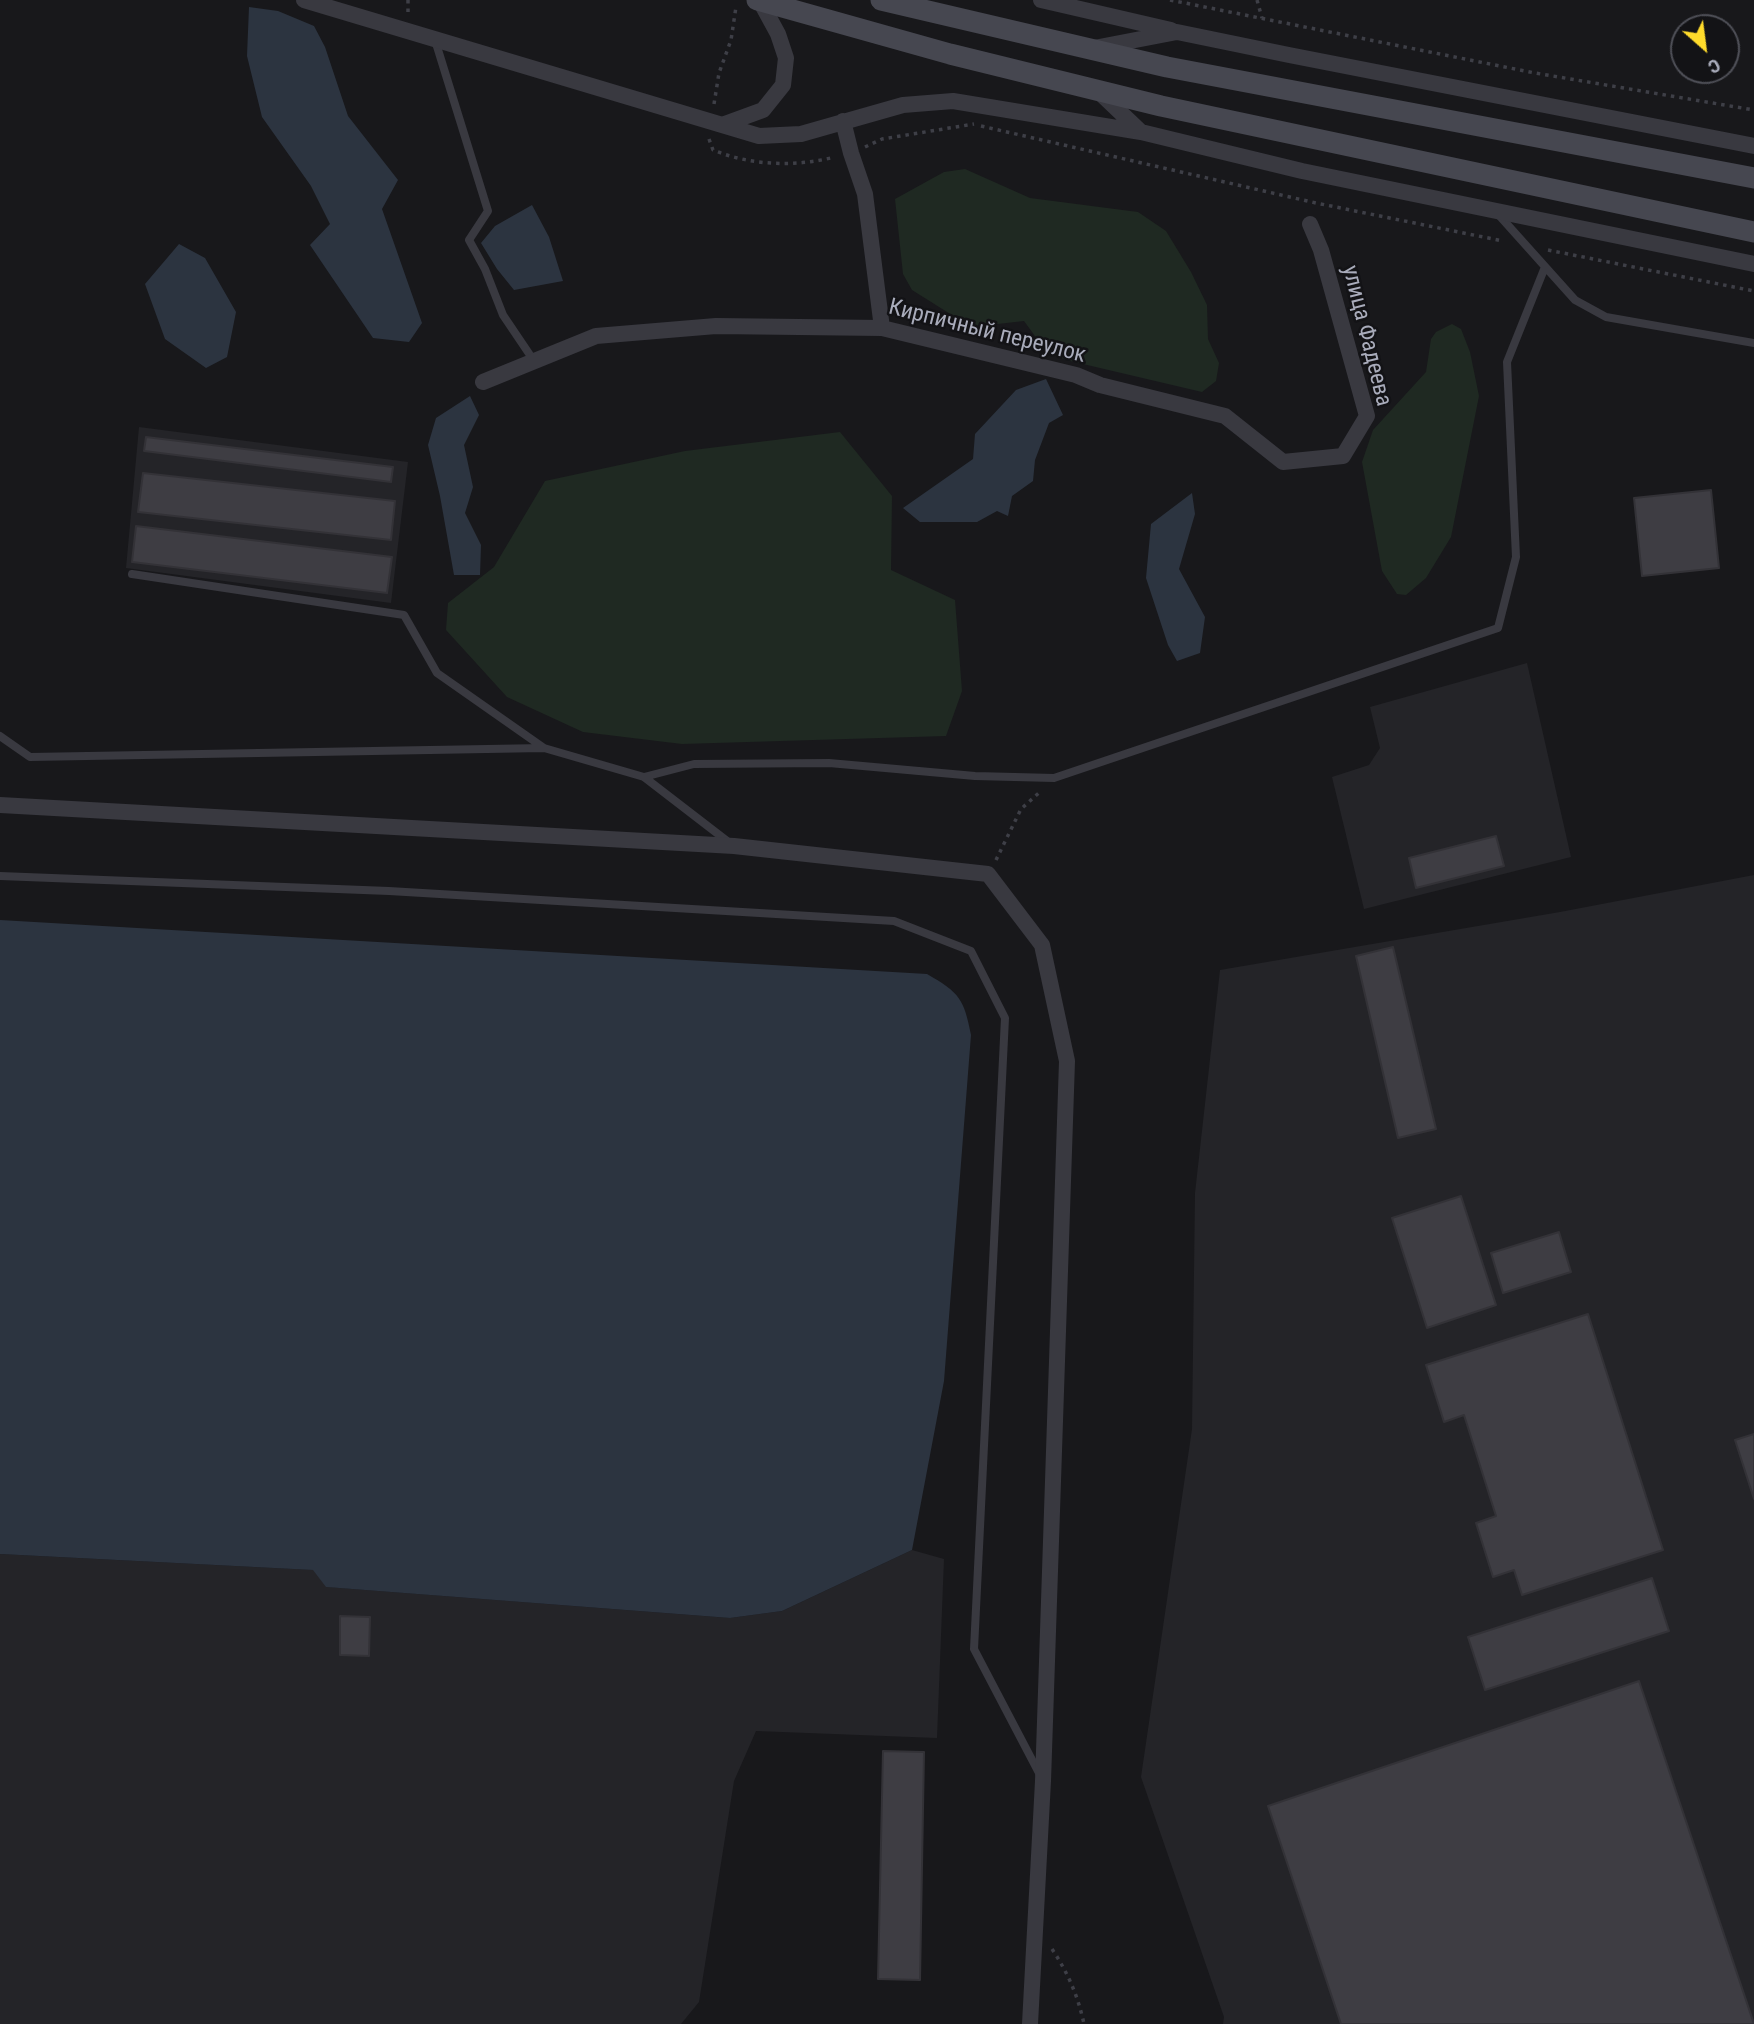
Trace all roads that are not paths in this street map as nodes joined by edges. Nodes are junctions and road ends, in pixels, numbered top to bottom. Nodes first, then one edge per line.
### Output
1 (304, 0) edge
2 (881, 0) edge
3 (1041, 0) edge
4 (758, 1) edge
5 (1177, 32) junction
6 (435, 40) junction
7 (1091, 49) junction
8 (1096, 89) junction
9 (844, 121) junction
10 (716, 124) junction
11 (1141, 132) junction
12 (1754, 146) edge
13 (1754, 178) edge
14 (1495, 211) junction
15 (1310, 224) dead end
16 (1754, 232) edge
17 (1754, 264) edge
18 (1545, 267) junction
19 (882, 328) junction
20 (1754, 343) edge
21 (534, 361) junction
22 (483, 382) dead end
23 (1343, 456) joint
24 (132, 574) dead end
25 (0, 736) edge
26 (544, 748) junction
27 (644, 777) junction
28 (0, 805) edge
29 (734, 846) junction
30 (0, 876) edge
31 (1043, 1781) junction
32 (1030, 2024) edge

1 - 6 street
2 - 7 main road
3 - 5 street
4 - 8 main road
4 - 10 street
5 - 7 street
5 - 12 street
6 - 10 street
6 - 21 lane
7 - 13 main road
8 - 11 street
8 - 16 main road
9 - 10 street
9 - 11 street
9 - 19 street
11 - 14 street
14 - 17 street
14 - 18 lane
15 - 23 street, улица Фадеева
18 - 20 lane
18 - 27 lane
19 - 21 street, Кирпичный переулок
19 - 23 street, Кирпичный переулок
21 - 22 street, Кирпичный переулок
24 - 26 lane
25 - 26 lane
26 - 27 lane
27 - 29 lane
28 - 29 street
29 - 31 street
30 - 31 lane
31 - 32 street

